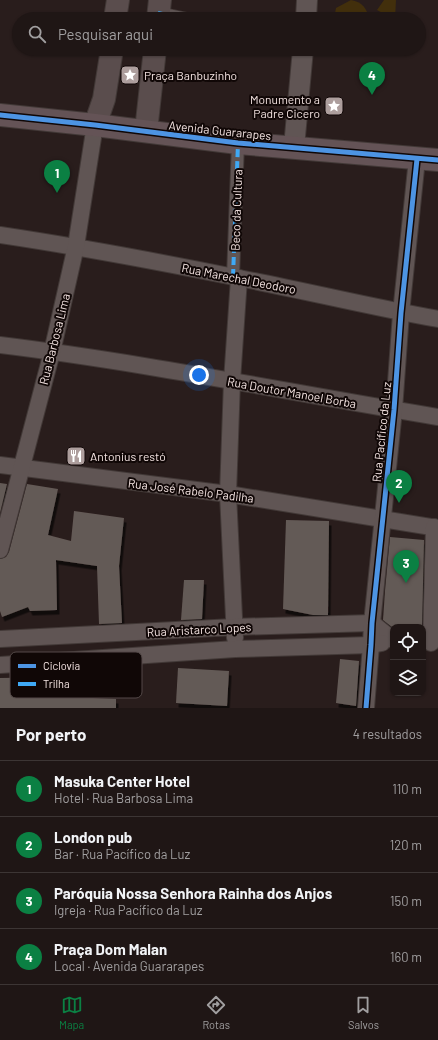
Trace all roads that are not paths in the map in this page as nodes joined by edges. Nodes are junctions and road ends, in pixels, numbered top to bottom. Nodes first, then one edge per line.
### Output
1 (118, 0) edge
2 (308, 0) edge
3 (116, 12) edge
4 (307, 12) edge
5 (111, 56) edge
6 (154, 56) edge
7 (302, 56) edge
8 (0, 115) edge
9 (95, 125) junction
10 (146, 132) junction
11 (238, 143) junction
12 (294, 147) junction
13 (427, 160) edge
14 (0, 235) edge
15 (76, 246) junction
16 (236, 277) junction
17 (401, 313) junction
18 (438, 319) edge
19 (0, 345) edge
20 (52, 352) junction
21 (232, 381) junction
22 (394, 410) junction
23 (438, 417) edge
24 (0, 465) edge
25 (21, 468) junction
26 (228, 494) junction
27 (382, 518) junction
28 (436, 527) edge
29 (0, 550) edge
30 (372, 623) junction
31 (234, 627) junction
32 (390, 638) edge
33 (0, 639) edge
34 (390, 641) edge
35 (431, 643) edge
36 (371, 645) junction
37 (235, 649) junction
38 (142, 655) edge
39 (10, 664) edge
40 (0, 665) edge
41 (366, 708) edge

1 - 3 main road
2 - 4 street
5 - 9 main road
6 - 10 main road
7 - 12 street
8 - 9 main road, Avenida Guararapes
9 - 10 main road, Avenida Guararapes
9 - 15 street, Rua Barbosa Lima
10 - 11 main road, Avenida Guararapes
11 - 12 main road, Avenida Guararapes
11 - 16 street, Beco da Cultura
12 - 13 main road, Avenida Guararapes
13 - 17 street, Rua Pacífico da Luz
14 - 15 street, Rua Marechal Deodoro
15 - 16 street, Rua Marechal Deodoro
15 - 20 street, Rua Barbosa Lima
16 - 17 street, Rua Marechal Deodoro
16 - 21 street
17 - 18 street, Rua Marechal Deodoro
17 - 22 street, Rua Pacífico da Luz
19 - 20 street, Rua Doutor Manoel Borba
20 - 21 street, Rua Doutor Manoel Borba
20 - 25 street, Rua Barbosa Lima
21 - 22 street, Rua Doutor Manoel Borba
21 - 26 street
22 - 23 street, Rua Doutor Manoel Borba
22 - 27 street, Rua Pacífico da Luz
24 - 25 street, Rua José Rabelo Padilha
25 - 26 street, Rua José Rabelo Padilha
25 - 29 street, Rua Barbosa Lima
26 - 27 street, Rua José Rabelo Padilha
26 - 31 street
27 - 28 street, Rua José Rabelo Padilha
27 - 30 street, Rua Pacífico da Luz
28 - 35 street
30 - 31 street, Rua Aristarco Lopes
30 - 32 street, Rua Aristarco Lopes
30 - 36 street, Rua Pacífico da Luz
31 - 33 street, Rua Aristarco Lopes
31 - 37 street
34 - 36 street, Rua Aristarco Lopes
36 - 37 street, Rua Aristarco Lopes
36 - 41 street, Rua Pacífico da Luz
37 - 38 street, Rua Aristarco Lopes
39 - 40 street, Rua Aristarco Lopes

